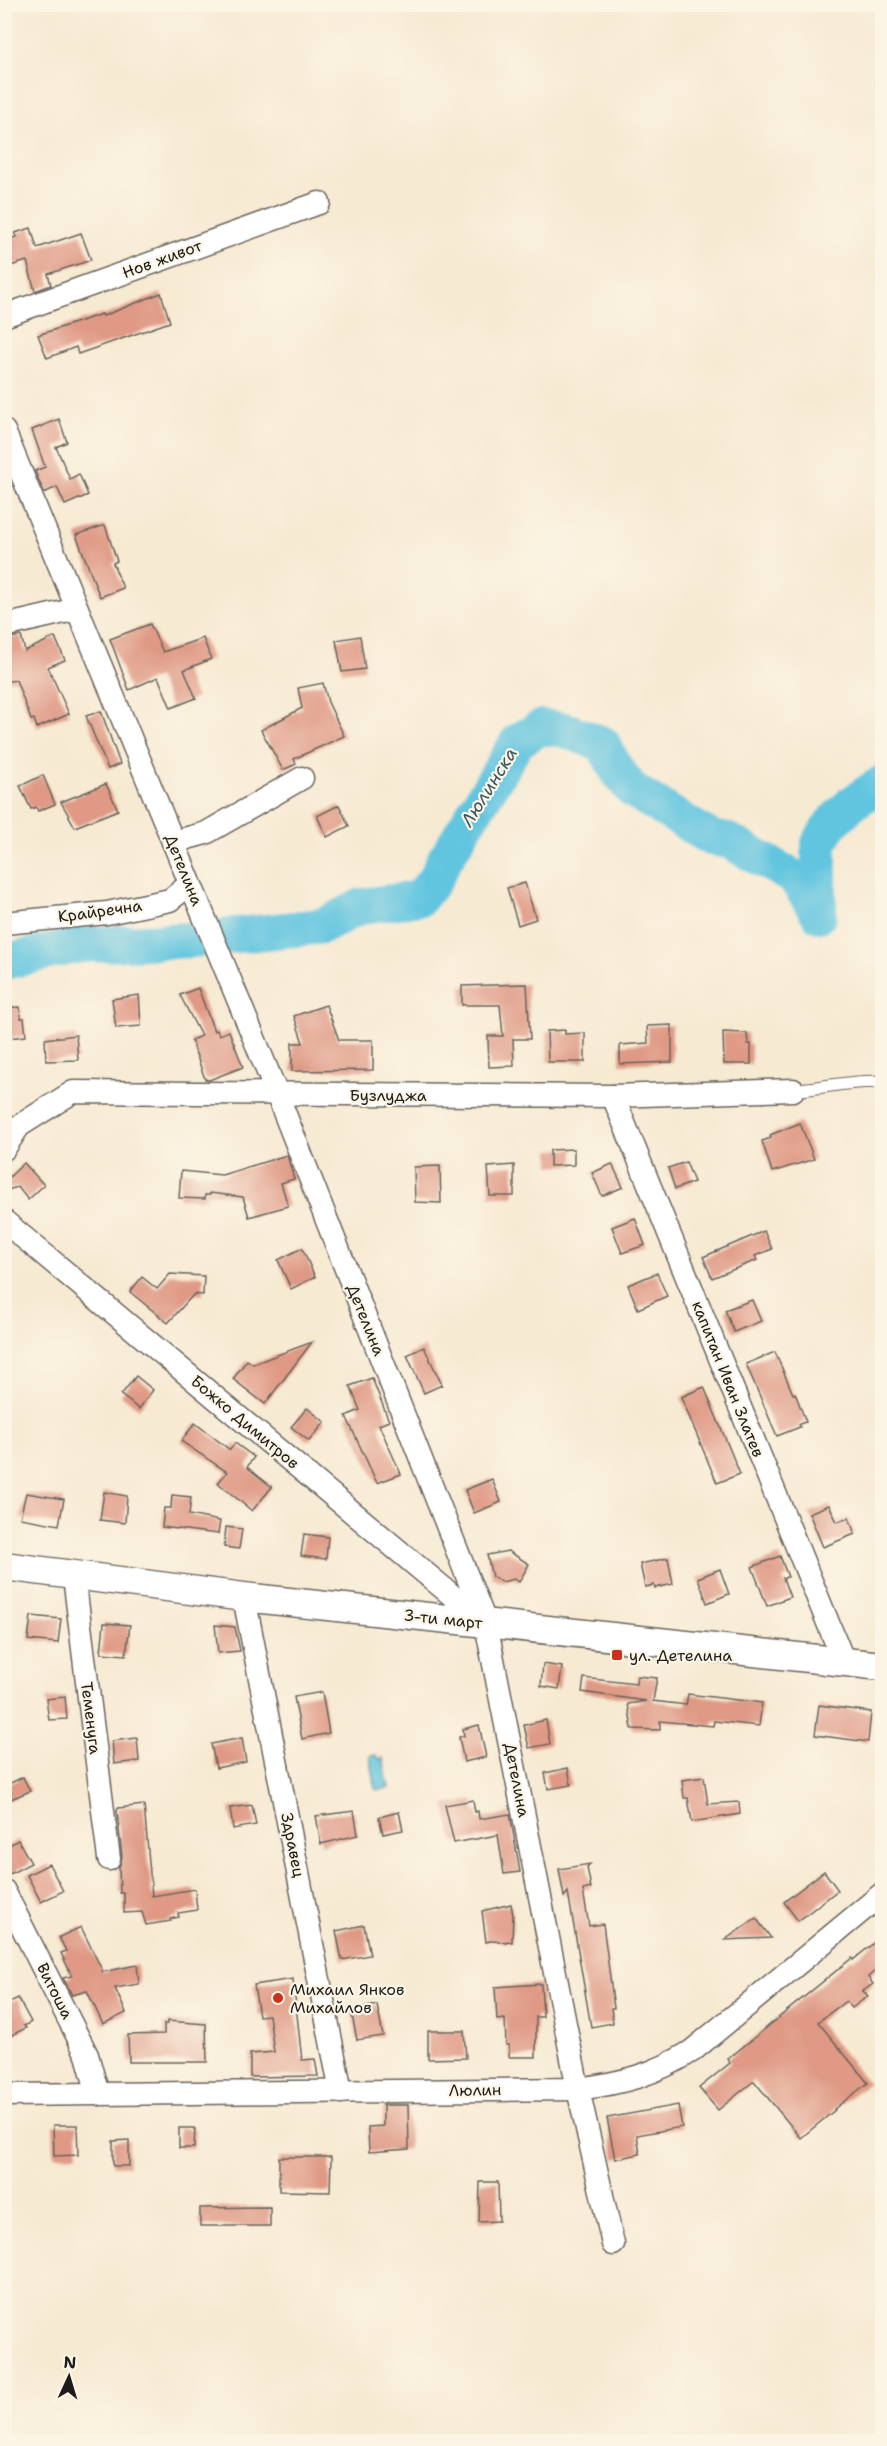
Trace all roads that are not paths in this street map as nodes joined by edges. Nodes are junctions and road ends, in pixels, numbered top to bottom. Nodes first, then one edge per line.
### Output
1 (319, 203) dead end
2 (4, 315) edge
3 (4, 431) edge
4 (77, 609) junction
5 (4, 626) edge
6 (302, 778) dead end
7 (173, 842) junction
8 (190, 884) junction
9 (4, 922) edge
10 (882, 1082) edge
11 (793, 1090) joint
12 (277, 1094) junction
13 (613, 1096) junction
14 (4, 1149) edge
15 (4, 1221) edge
16 (4, 1566) edge
17 (74, 1577) junction
18 (244, 1598) junction
19 (486, 1624) junction
20 (844, 1662) junction
21 (882, 1666) edge
22 (109, 1859) dead end
23 (4, 1891) edge
24 (882, 1894) edge
25 (578, 2089) junction
26 (341, 2092) junction
27 (98, 2094) junction
28 (4, 2095) edge
29 (613, 2244) dead end

1 - 2 street, Нов живот
3 - 4 street, Детелина
4 - 5 street
4 - 7 street, Детелина
6 - 7 street
7 - 8 street, Детелина
8 - 9 street, Крайречна
8 - 12 street, Детелина
10 - 11 lane
11 - 13 street, Бузлуджа
12 - 13 street, Бузлуджа
12 - 14 street, Бузлуджа
12 - 19 street, Детелина
13 - 20 street, капитан Иван Златев
15 - 19 street, Божко Димитров
16 - 17 street, 3-ти март
17 - 18 street, 3-ти март
17 - 22 street, Теменуга
18 - 19 street, 3-ти март
18 - 26 street, Здравец
19 - 20 street, 3-ти март
19 - 25 street, Детелина
20 - 21 street, 3-ти март
23 - 27 street, Витоша
24 - 25 street, Люлин
25 - 26 street, Люлин
25 - 29 street, Детелина
26 - 27 street, Люлин
27 - 28 street, Люлин

